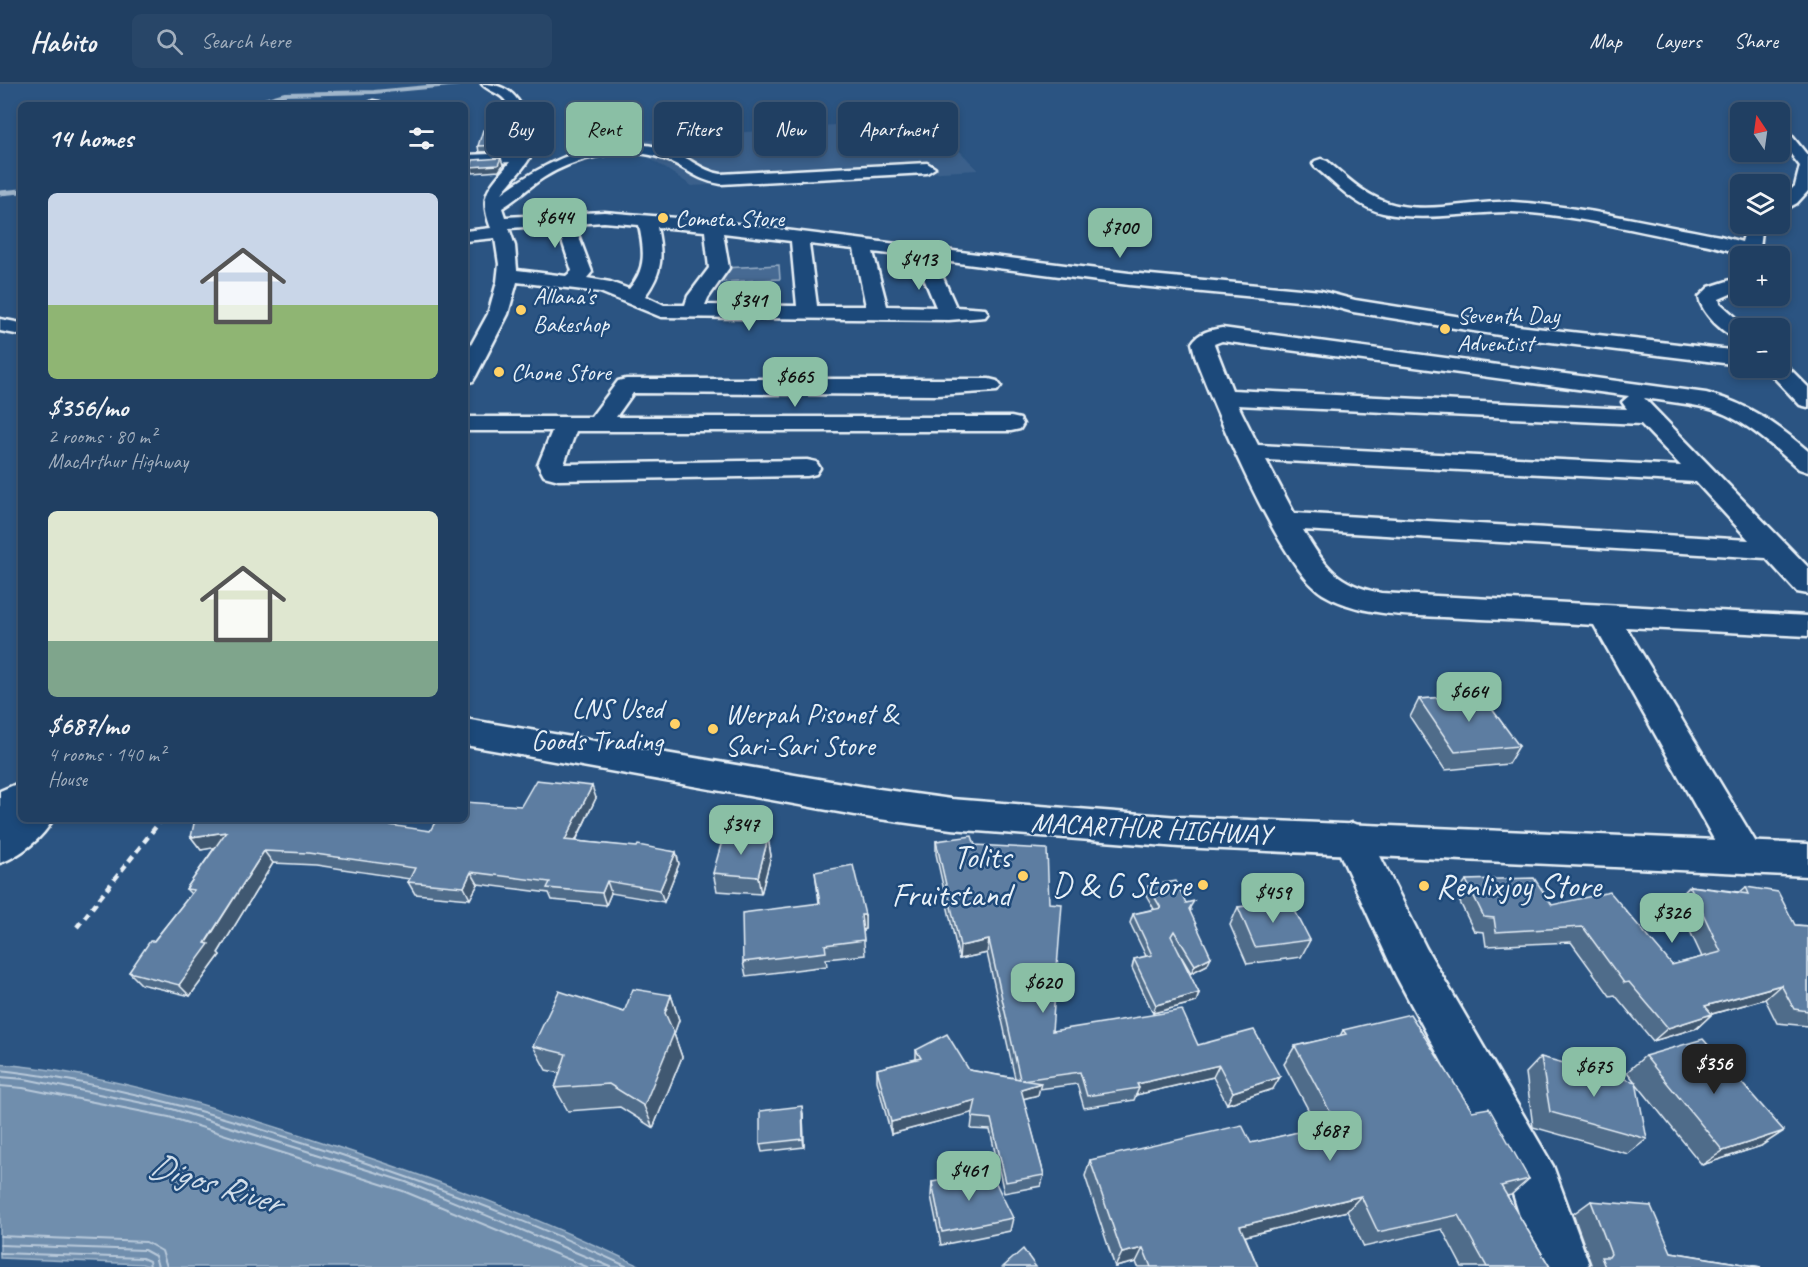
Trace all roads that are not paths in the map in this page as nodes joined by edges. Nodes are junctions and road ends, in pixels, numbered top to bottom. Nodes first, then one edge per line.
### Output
1 (488, 84) edge
2 (1790, 143) edge
3 (522, 157) junction
4 (468, 160) edge
5 (1321, 164) dead end
6 (927, 168) dead end
7 (1790, 200) edge
8 (562, 219) junction
9 (498, 220) junction
10 (646, 220) junction
11 (713, 226) junction
12 (468, 235) edge
13 (799, 236) junction
14 (862, 245) junction
15 (1730, 246) edge
16 (924, 253) junction
17 (510, 275) junction
18 (572, 281) junction
19 (1730, 286) edge
20 (633, 297) junction
21 (693, 312) junction
22 (808, 313) junction
23 (878, 313) junction
24 (978, 313) dead end
25 (949, 314) junction
26 (1730, 324) edge
27 (0, 325) edge
28 (18, 328) edge
29 (1730, 357) edge
30 (468, 363) edge
31 (1786, 378) edge
32 (989, 386) dead end
33 (1620, 388) junction
34 (1225, 397) junction
35 (1808, 400) edge
36 (1648, 417) junction
37 (468, 424) edge
38 (567, 424) junction
39 (598, 424) junction
40 (1011, 424) dead end
41 (1249, 452) junction
42 (1808, 464) edge
43 (807, 468) dead end
44 (1703, 475) junction
45 (1285, 521) junction
46 (1775, 550) junction
47 (1808, 585) edge
48 (1604, 615) junction
49 (1808, 626) edge
50 (468, 733) edge
51 (18, 799) edge
52 (0, 809) edge
53 (30, 822) edge
54 (1352, 839) junction
55 (0, 847) edge
56 (1744, 856) junction
57 (1808, 860) edge
58 (1563, 1267) edge

1 - 3 main road
2 - 7 main road
3 - 4 main road
3 - 9 main road
5 - 15 main road
6 - 9 main road
8 - 9 main road
8 - 10 main road
8 - 18 main road
9 - 12 main road
9 - 17 main road
10 - 11 main road
10 - 20 main road
11 - 13 main road
11 - 21 main road
13 - 14 main road
13 - 22 main road
14 - 16 main road
14 - 23 main road
16 - 25 main road
16 - 29 main road
17 - 18 main road
17 - 30 main road
18 - 20 main road
19 - 26 main road
20 - 21 main road
21 - 22 main road
22 - 23 main road
23 - 25 main road
24 - 25 main road
27 - 28 main road
31 - 35 main road
32 - 39 main road
33 - 34 main road
33 - 36 main road
33 - 42 main road
34 - 36 main road
34 - 41 main road
36 - 44 main road
37 - 38 main road
38 - 39 main road
38 - 43 main road
39 - 40 main road
41 - 44 main road
41 - 45 main road
44 - 46 main road
45 - 46 main road
45 - 48 main road
46 - 47 main road
48 - 49 main road
48 - 56 main road
50 - 54 main road, MACARTHUR HIGHWAY
51 - 52 main road
53 - 55 main road
54 - 56 main road, MACARTHUR HIGHWAY
54 - 58 main road
56 - 57 main road, MACARTHUR HIGHWAY

